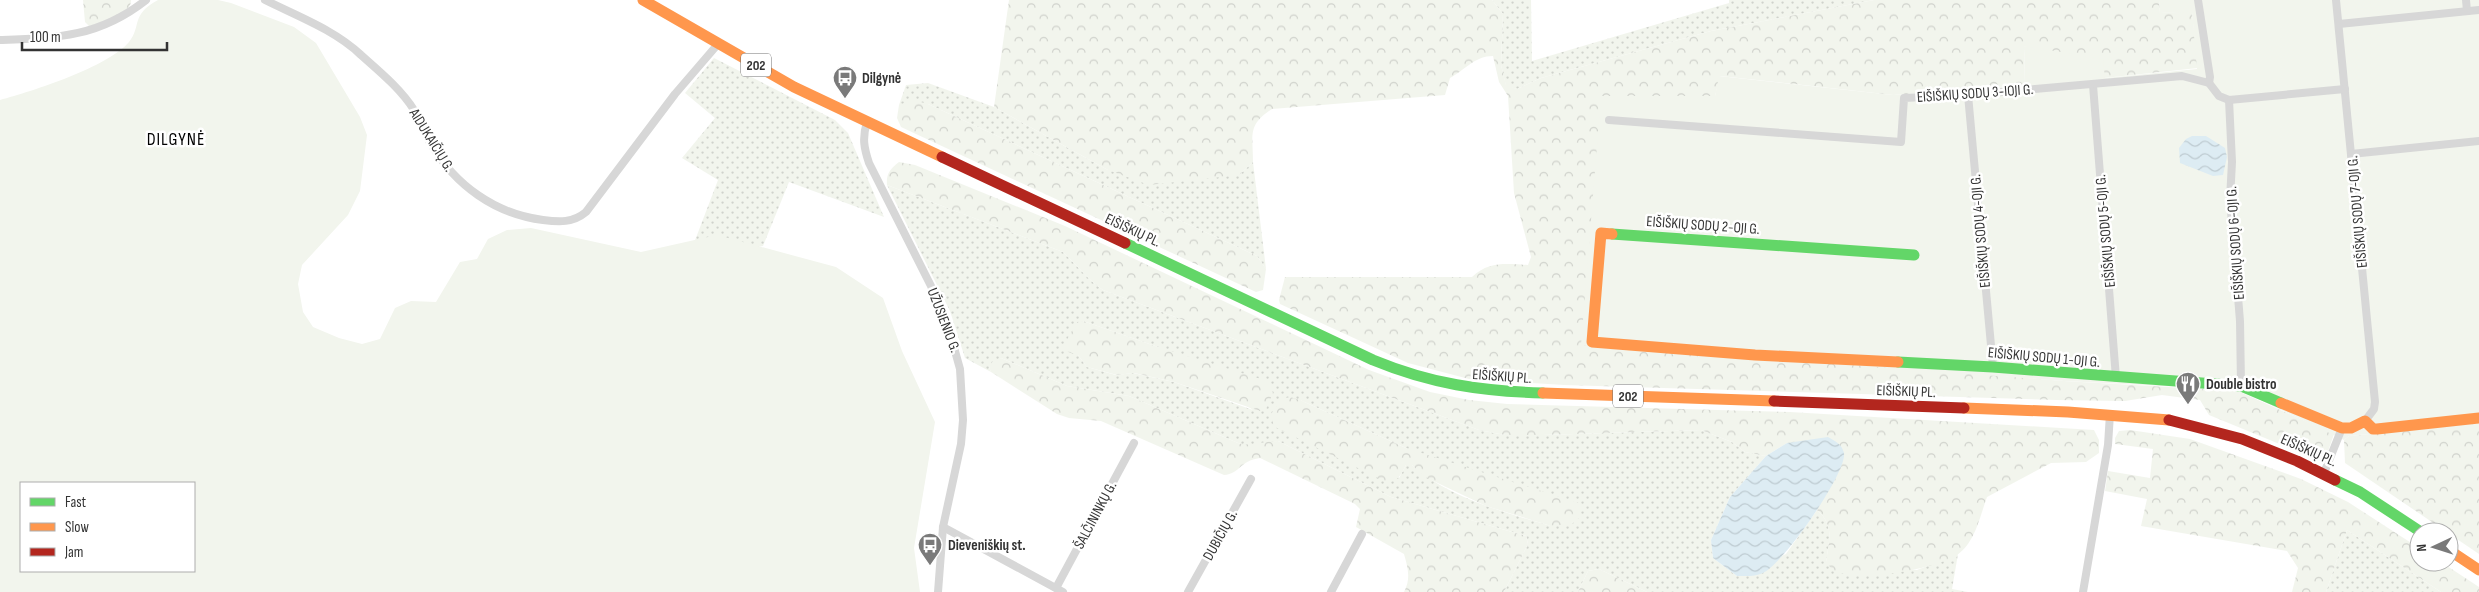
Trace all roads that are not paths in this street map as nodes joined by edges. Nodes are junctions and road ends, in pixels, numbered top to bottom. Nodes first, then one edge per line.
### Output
1 (146, 0) edge
2 (265, 0) edge
3 (643, 0) edge
4 (2198, 0) edge
5 (2336, 0) edge
6 (2466, 0) edge
7 (2479, 10) edge
8 (2467, 11) junction
9 (2339, 24) junction
10 (0, 40) edge
11 (718, 44) junction
12 (2209, 83) junction
13 (2092, 85) junction
14 (2345, 89) junction
15 (1968, 95) junction
16 (2229, 100) junction
17 (1609, 120) dead end
18 (867, 122) junction
19 (2479, 141) edge
20 (2351, 154) junction
21 (1914, 255) dead end
22 (1592, 342) joint
23 (1993, 367) junction
24 (2116, 378) junction
25 (2241, 386) junction
26 (2110, 414) junction
27 (2479, 418) edge
28 (2365, 421) junction
29 (2342, 428) junction
30 (1134, 443) dead end
31 (2324, 473) junction
32 (1251, 479) dead end
33 (2409, 524) edge
34 (943, 527) junction
35 (1362, 534) dead end
36 (2459, 557) edge
37 (2479, 570) edge
38 (1059, 590) edge
39 (938, 592) edge
40 (1188, 592) edge
41 (1331, 592) edge
42 (2083, 592) edge

1 - 10 street
2 - 11 street, AIDUKAIČIŲ G.
3 - 11 main road, EIŠIŠKIŲ PL. / 202
4 - 12 street
5 - 9 street, EIŠIŠKIŲ SODŲ 7-OJI G.
6 - 8 street
7 - 8 street
8 - 9 street
9 - 14 street, EIŠIŠKIŲ SODŲ 7-OJI G.
11 - 18 main road, EIŠIŠKIŲ PL. / 202
12 - 13 street, EIŠIŠKIŲ SODŲ 3-IOJI G.
12 - 16 street, EIŠIŠKIŲ SODŲ 3-IOJI G.
13 - 15 street, EIŠIŠKIŲ SODŲ 3-IOJI G.
13 - 24 street, EIŠIŠKIŲ SODŲ 5-OJI G.
14 - 16 street
14 - 20 street, EIŠIŠKIŲ SODŲ 7-OJI G.
15 - 17 street, EIŠIŠKIŲ SODŲ 3-IOJI G.
15 - 23 street, EIŠIŠKIŲ SODŲ 4-OJI G.
16 - 25 street, EIŠIŠKIŲ SODŲ 6-OJI G.
18 - 26 main road, EIŠIŠKIŲ PL. / 202
18 - 34 street, UŽUSIENIO G.
19 - 20 street
20 - 28 street, EIŠIŠKIŲ SODŲ 7-OJI G.
21 - 22 main road, EIŠIŠKIŲ SODŲ 2-OJI G.
22 - 23 main road, EIŠIŠKIŲ SODŲ 1-OJI G.
23 - 24 main road, EIŠIŠKIŲ SODŲ 1-OJI G.
24 - 25 main road, EIŠIŠKIŲ SODŲ 1-OJI G.
25 - 29 main road, EIŠIŠKIŲ SODŲ 1-OJI G.
26 - 31 main road, EIŠIŠKIŲ PL. / 202
26 - 42 street
27 - 28 main road
28 - 29 main road
29 - 31 street
30 - 38 street, ŠALČININKŲ G.
31 - 33 main road, EIŠIŠKIŲ PL. / 202
32 - 40 street, DUBIČIŲ G.
34 - 38 street
34 - 39 street, UŽUSIENIO G.
35 - 41 street
36 - 37 main road

